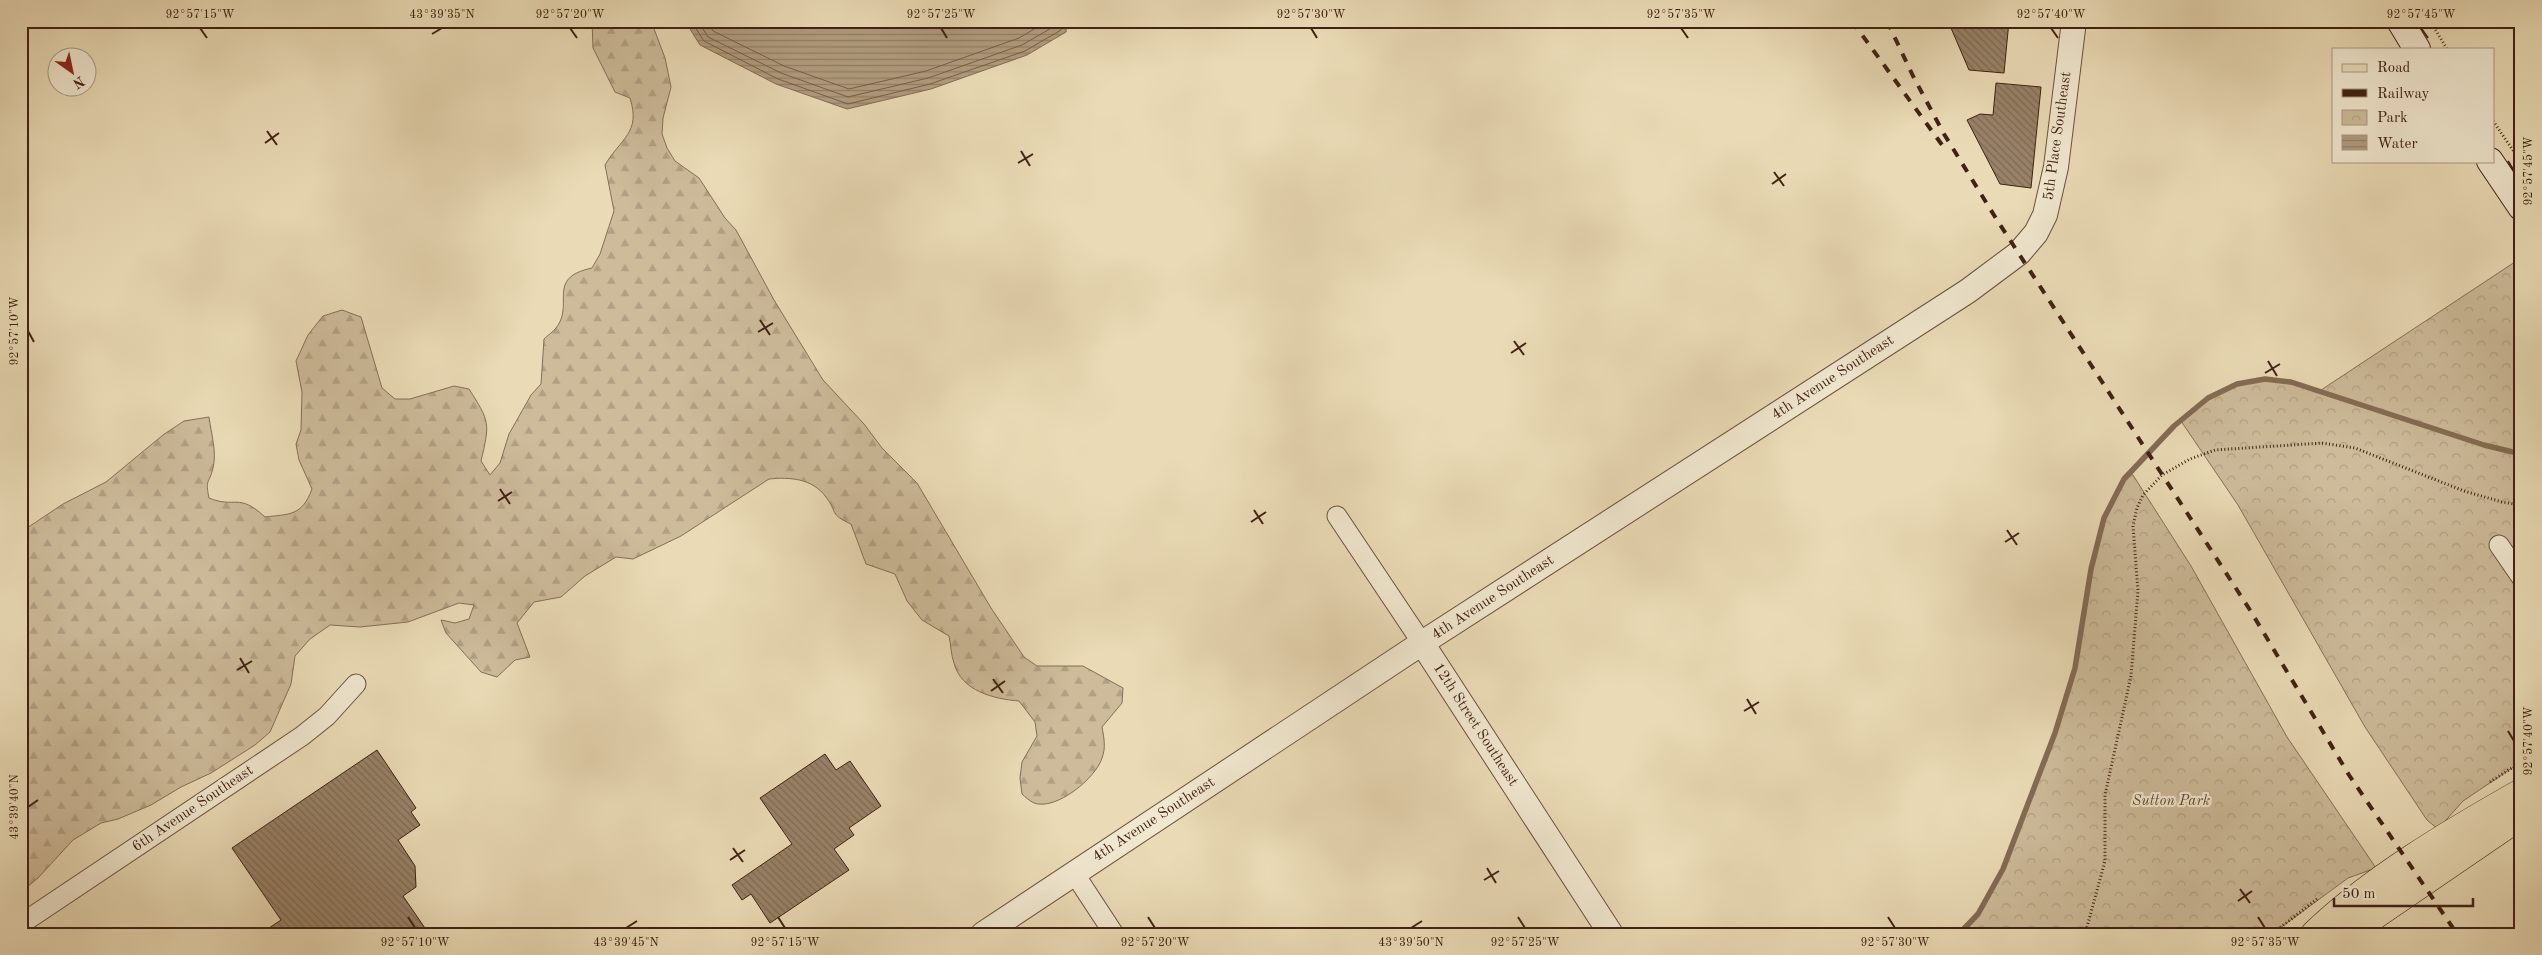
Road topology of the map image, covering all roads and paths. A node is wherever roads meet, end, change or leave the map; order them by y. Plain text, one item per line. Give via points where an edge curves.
1 (2074, 21) edge
2 (2400, 21) edge
3 (2430, 21) edge
4 (2417, 48) edge
5 (2446, 48) edge
6 (2494, 122) edge
7 (2491, 162) edge
8 (2521, 162) edge
9 (2521, 207) edge
10 (2004, 265) joint
11 (2521, 504) edge
12 (1337, 516) dead end
13 (2499, 545) dead end
14 (2521, 577) edge
15 (1422, 643) junction
16 (356, 684) dead end
17 (2521, 793) edge
18 (2521, 815) edge
19 (1074, 873) junction
20 (21, 924) edge
21 (983, 934) edge
22 (1114, 934) edge
23 (1611, 934) edge
24 (2084, 934) edge
25 (2315, 934) edge
26 (2347, 934) edge

1 - 10 street, 5th Place Southeast via 2049,201 2036,232
2 - 4 main road
3 - 5 path
6 - 8 path
7 - 9 main road
10 - 15 street, 4th Avenue Southeast
11 - 24 path via 2464,491 2355,448 2328,443 2215,450 2190,459 2162,475 2137,508 2133,526 2138,591 2131,676 2105,796 2105,861
12 - 15 street, 12th Street Southeast
13 - 14 street
15 - 19 street, 4th Avenue Southeast
15 - 23 street, 12th Street Southeast
16 - 20 street, 6th Avenue Southeast via 327,716 302,736
17 - 25 main road via 2476,818 2371,887
18 - 26 main road
19 - 21 street, 4th Avenue Southeast
19 - 22 street

